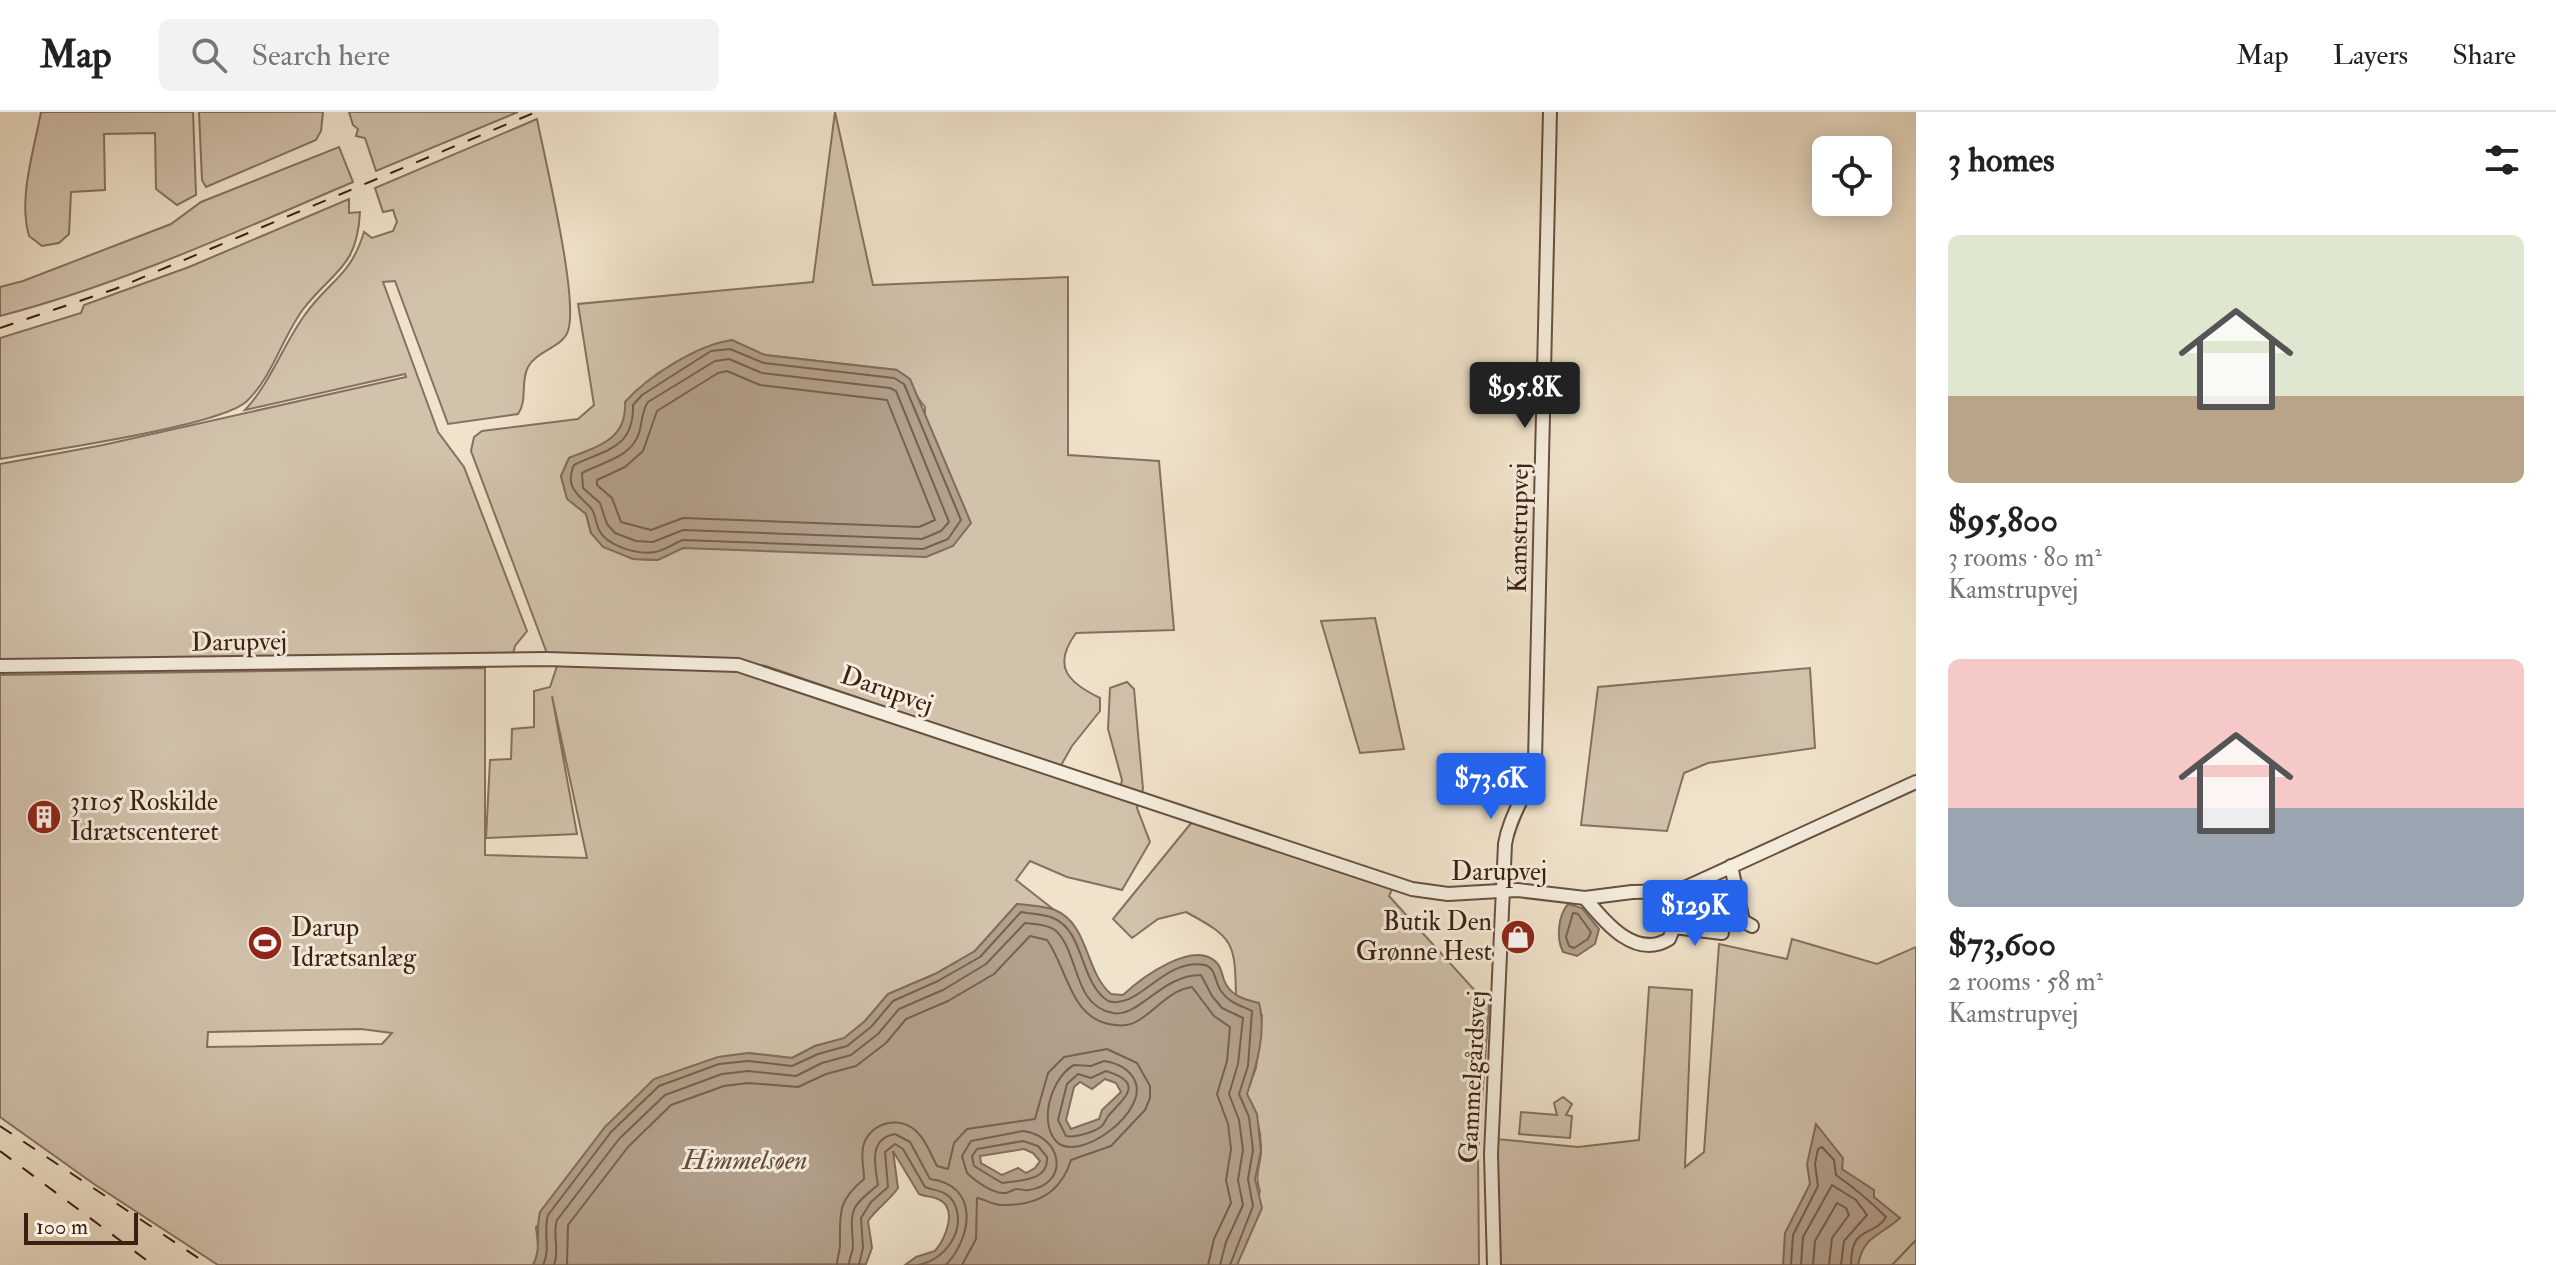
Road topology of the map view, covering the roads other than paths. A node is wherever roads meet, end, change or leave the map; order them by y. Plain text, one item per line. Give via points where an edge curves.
1 (1550, 112) edge
2 (0, 666) edge
3 (1916, 782) edge
4 (1731, 866) junction
5 (1678, 891) junction
6 (1505, 892) junction
7 (1585, 898) junction
8 (1752, 926) dead end
9 (1674, 927) junction
10 (1722, 933) dead end
11 (1494, 1265) edge

1 - 6 street, Kamstrupvej via 1535,760 1527,790 1508,825
2 - 6 street, Darupvej via 546,659 738,665 1412,889
3 - 4 street, Darupvej
4 - 5 street, Darupvej
4 - 8 street via 1743,921
5 - 7 street, Darupvej
5 - 9 street
6 - 7 street, Darupvej
6 - 11 street, Gammelgårdsvej via 1491,1154
7 - 9 street via 1607,926 1637,942 1663,942
9 - 10 street

